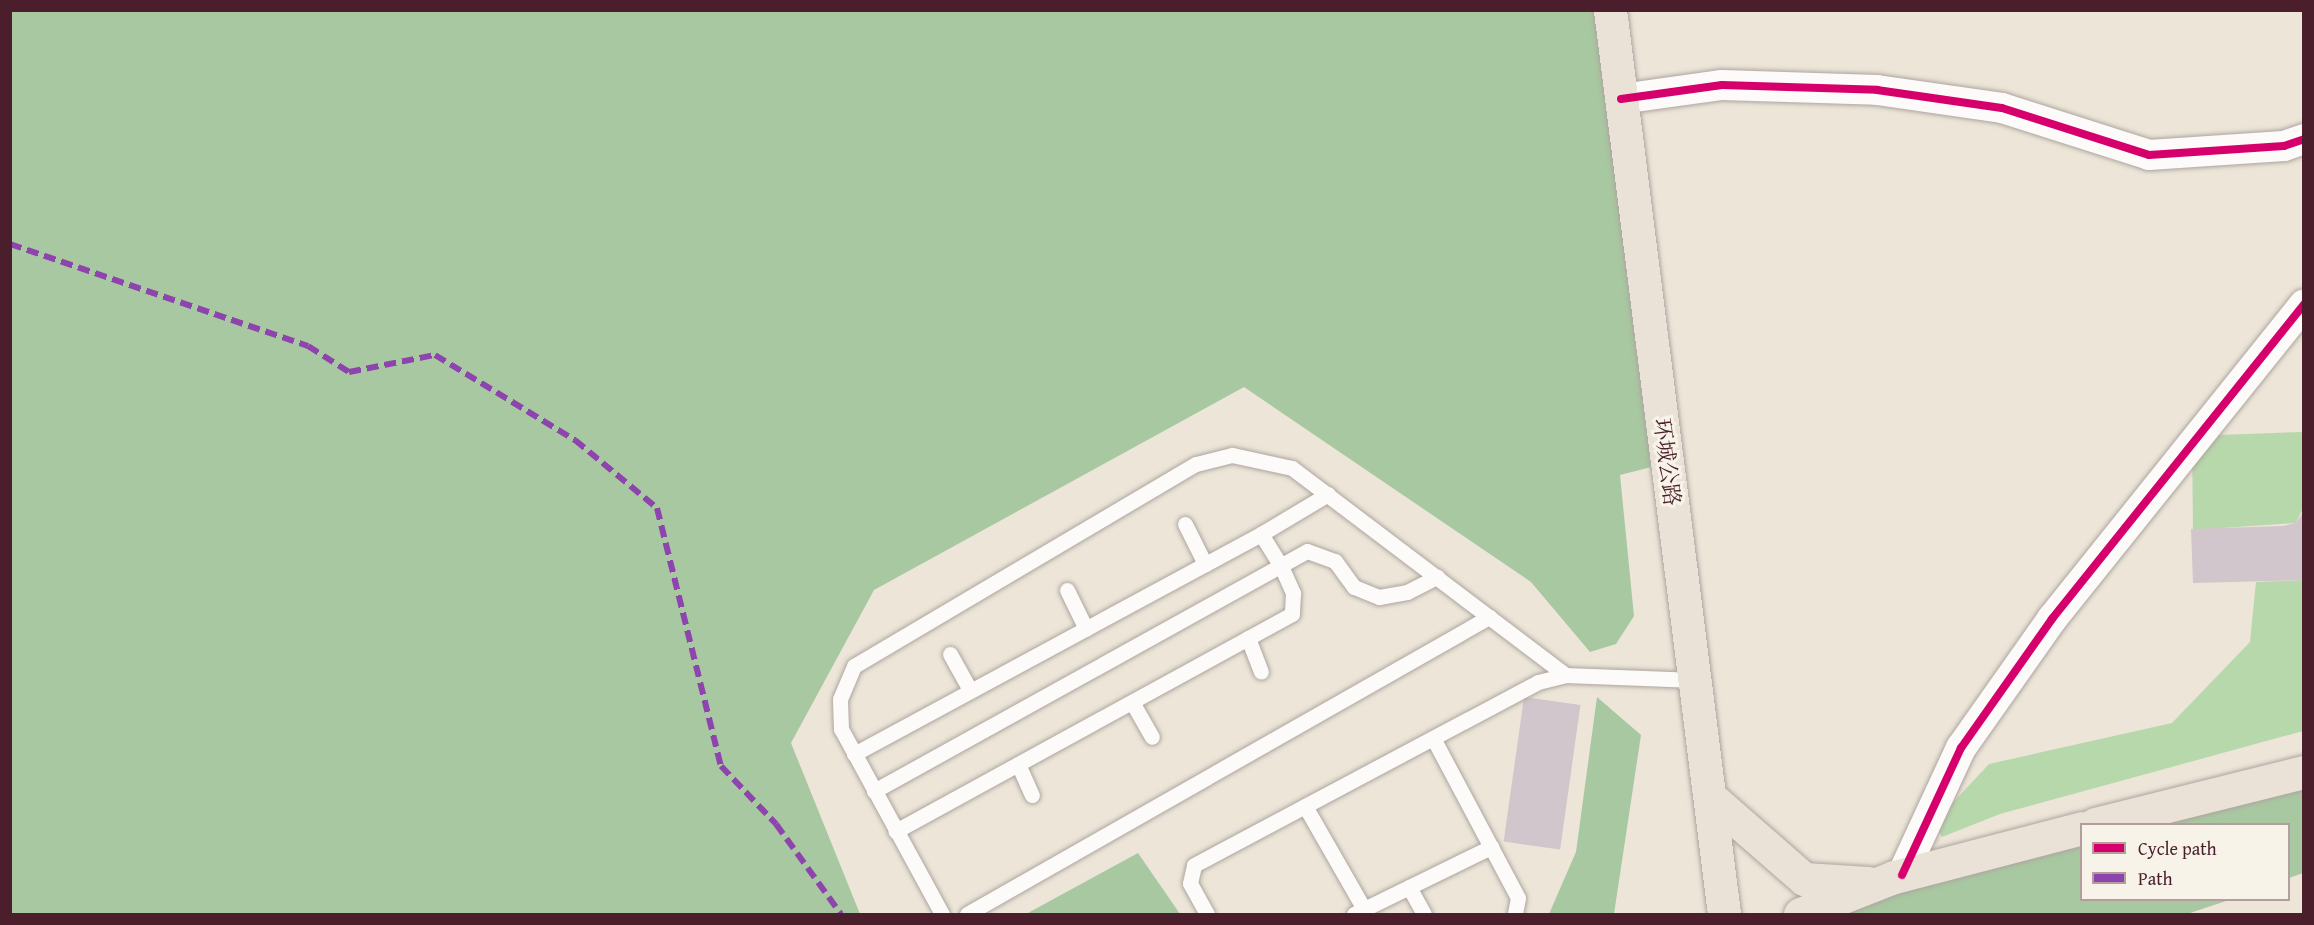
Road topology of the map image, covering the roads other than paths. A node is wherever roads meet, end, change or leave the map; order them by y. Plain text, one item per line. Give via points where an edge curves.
1 (1610, 10) edge
2 (1621, 99) junction
3 (2304, 139) edge
4 (2304, 304) edge
5 (1328, 494) junction
6 (1185, 524) dead end
7 (1261, 534) junction
8 (1206, 564) junction
9 (1281, 566) junction
10 (1437, 577) junction
11 (1067, 590) dead end
12 (1489, 617) junction
13 (1086, 628) junction
14 (1248, 638) junction
15 (950, 654) dead end
16 (1261, 672) dead end
17 (1566, 675) junction
18 (1695, 680) junction
19 (970, 690) junction
20 (1132, 702) junction
21 (1152, 737) dead end
22 (1433, 738) junction
23 (854, 753) junction
24 (1018, 764) junction
25 (2304, 772) edge
26 (874, 791) junction
27 (1032, 795) dead end
28 (1710, 797) junction
29 (1305, 806) junction
30 (2102, 823) edge
31 (2080, 829) edge
32 (896, 831) junction
33 (1491, 847) junction
34 (1889, 880) junction
35 (1409, 888) junction
36 (1359, 912) edge
37 (942, 915) edge
38 (967, 915) edge
39 (1207, 915) edge
40 (1424, 915) edge
41 (1515, 915) edge
42 (1725, 915) edge
43 (1800, 915) edge

1 - 2 highway, 环城公路
2 - 3 street via 1722,85 1877,90 2002,108 2150,155 2284,146
2 - 18 highway, 环城公路
4 - 34 street via 2052,619 1961,748
5 - 7 lane
5 - 10 lane
5 - 23 lane via 1292,468 1259,458 1232,455 1196,464 854,666 840,699 841,729
6 - 8 lane
7 - 8 lane
7 - 9 lane
8 - 13 lane
9 - 10 lane via 1307,551 1320,555 1335,561 1354,587 1379,597 1407,592
9 - 14 lane via 1293,593 1292,614
9 - 26 lane
10 - 12 lane
11 - 13 lane
12 - 17 lane
12 - 38 lane
13 - 19 lane
14 - 16 lane
14 - 20 lane
15 - 19 lane
17 - 18 lane
17 - 22 lane via 1538,682
18 - 28 highway, 环城公路
19 - 23 lane
20 - 21 lane
20 - 24 lane
22 - 29 lane
22 - 33 lane
23 - 26 lane
24 - 27 lane
24 - 32 lane
25 - 30 highway
26 - 32 lane
28 - 34 highway via 1804,879
28 - 42 highway, 环城公路
29 - 36 lane
29 - 39 lane via 1194,865 1190,883
31 - 34 highway
32 - 37 lane
33 - 35 lane
33 - 41 lane via 1518,898
34 - 43 highway
35 - 36 lane
35 - 40 lane

